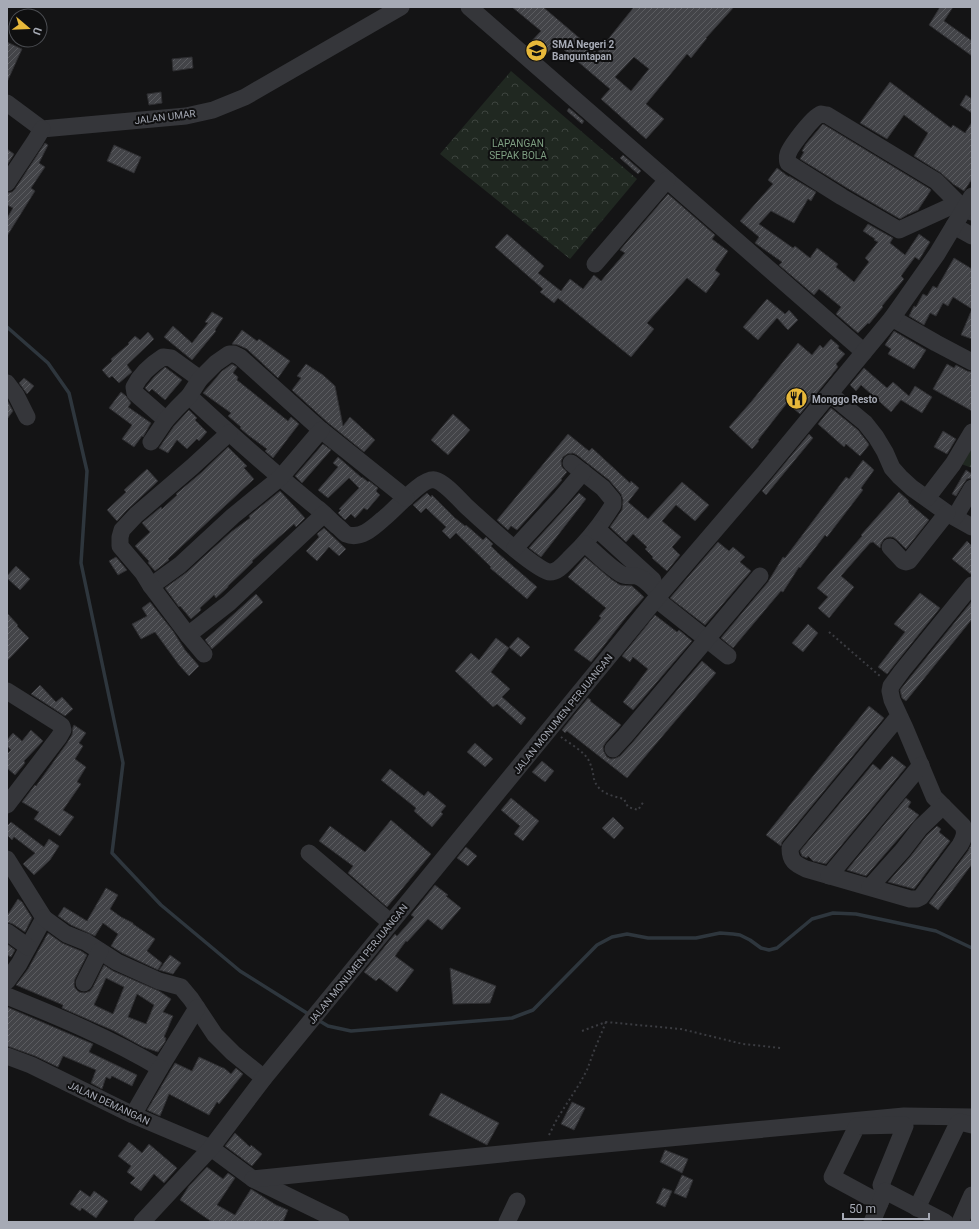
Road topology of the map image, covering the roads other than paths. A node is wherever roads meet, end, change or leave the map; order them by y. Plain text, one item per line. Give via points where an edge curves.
1 (401, 7) edge
2 (469, 7) edge
3 (7, 103) edge
4 (42, 129) junction
5 (667, 180) junction
6 (7, 183) edge
7 (967, 204) edge
8 (954, 226) junction
9 (972, 236) edge
10 (595, 264) dead end
11 (892, 318) junction
12 (864, 352) junction
13 (972, 362) edge
14 (200, 379) junction
15 (7, 383) edge
16 (830, 394) junction
17 (189, 396) junction
18 (27, 417) dead end
19 (166, 420) junction
20 (321, 430) junction
21 (972, 432) edge
22 (229, 433) junction
23 (151, 442) dead end
24 (281, 477) junction
25 (972, 488) edge
26 (406, 498) junction
27 (926, 498) junction
28 (324, 514) junction
29 (951, 515) junction
30 (972, 527) edge
31 (597, 529) junction
32 (586, 544) junction
33 (890, 547) dead end
34 (515, 548) junction
35 (760, 576) dead end
36 (972, 585) edge
37 (151, 586) junction
38 (660, 595) junction
39 (188, 635) junction
40 (707, 640) junction
41 (204, 654) dead end
42 (728, 656) dead end
43 (7, 691) edge
44 (899, 716) junction
45 (613, 750) dead end
46 (921, 765) junction
47 (7, 806) edge
48 (943, 806) junction
49 (969, 833) edge
50 (309, 853) dead end
51 (7, 859) edge
52 (828, 876) junction
53 (870, 887) junction
54 (44, 918) junction
55 (391, 923) junction
56 (7, 932) edge
57 (28, 947) junction
58 (100, 951) junction
59 (7, 981) edge
60 (84, 983) dead end
61 (7, 996) edge
62 (197, 1008) junction
63 (7, 1056) edge
64 (160, 1068) junction
65 (264, 1078) junction
66 (133, 1115) junction
67 (972, 1117) edge
68 (972, 1126) edge
69 (211, 1148) junction
70 (247, 1179) junction
71 (972, 1195) edge
72 (883, 1197) junction
73 (517, 1201) dead end
74 (310, 1215) edge
75 (930, 1217) edge
76 (147, 1220) edge
77 (341, 1222) edge
78 (507, 1222) edge
79 (872, 1222) edge
80 (960, 1222) edge

1 - 4 street, JALAN UMAR via 245,97 213,110 186,116
2 - 5 street
3 - 4 street
4 - 6 street
5 - 10 street
5 - 12 street
7 - 7 street via 936,181 827,115 819,114 788,152 788,163 900,230
7 - 8 street, JALAN MONUMEN PERJUANGAN
8 - 9 street
8 - 11 street, JALAN MONUMEN PERJUANGAN
11 - 12 street, JALAN MONUMEN PERJUANGAN
11 - 13 street
12 - 16 street, JALAN MONUMEN PERJUANGAN
14 - 17 street
14 - 19 street via 171,358 163,357 138,380 134,387 135,393
14 - 20 street via 224,356 234,354
15 - 18 street
16 - 27 street via 864,423 876,437 892,468
16 - 38 street, JALAN MONUMEN PERJUANGAN
17 - 19 street
17 - 22 street
19 - 23 street
20 - 24 street
20 - 26 street
21 - 27 street via 953,464
22 - 24 street
22 - 37 street via 122,530 120,546
24 - 28 street
24 - 37 street via 233,516 180,565
25 - 29 street
26 - 28 street via 369,531 358,535 346,534
26 - 34 street via 425,482 434,480 442,483
27 - 29 street
28 - 39 street via 229,603
29 - 30 street
29 - 33 street via 909,561 903,561
31 - 32 street
31 - 34 street via 613,505 613,500 603,488 577,468 561,498
31 - 38 street via 641,568
32 - 34 street via 557,570 549,572
32 - 38 street via 621,574 641,578
35 - 40 street
36 - 44 street via 891,686 891,696
37 - 39 street
38 - 40 street
38 - 55 street, JALAN MONUMEN PERJUANGAN
39 - 41 street
40 - 42 street
40 - 45 street
43 - 47 street via 58,722 63,730
44 - 46 street
44 - 52 street via 790,848 790,856 796,865
46 - 48 street via 934,797
46 - 52 street
48 - 49 street
48 - 53 street via 920,828
49 - 53 street via 964,836 921,897 910,899
50 - 55 street
51 - 54 street
52 - 53 street
54 - 57 street
54 - 58 street via 66,934
55 - 65 street, JALAN MONUMEN PERJUANGAN
56 - 57 street
57 - 59 street
58 - 60 street
58 - 62 street via 117,962 181,988
61 - 64 street via 92,1033
62 - 64 street
62 - 65 street via 215,1035
63 - 66 street, JALAN DEMANGAN
64 - 66 street
65 - 69 street, JALAN MONUMEN PERJUANGAN
66 - 69 street, JALAN DEMANGAN
67 - 70 street via 904,1116
68 - 75 street via 958,1122
69 - 70 street, JALAN DEMANGAN
69 - 76 street, JALAN MONUMEN PERJUANGAN
70 - 74 street, JALAN DEMANGAN
71 - 80 street
72 - 72 street via 832,1177 857,1126 905,1126 881,1185
72 - 75 street
72 - 79 street
73 - 78 street
74 - 77 street, JALAN DEMANGAN

